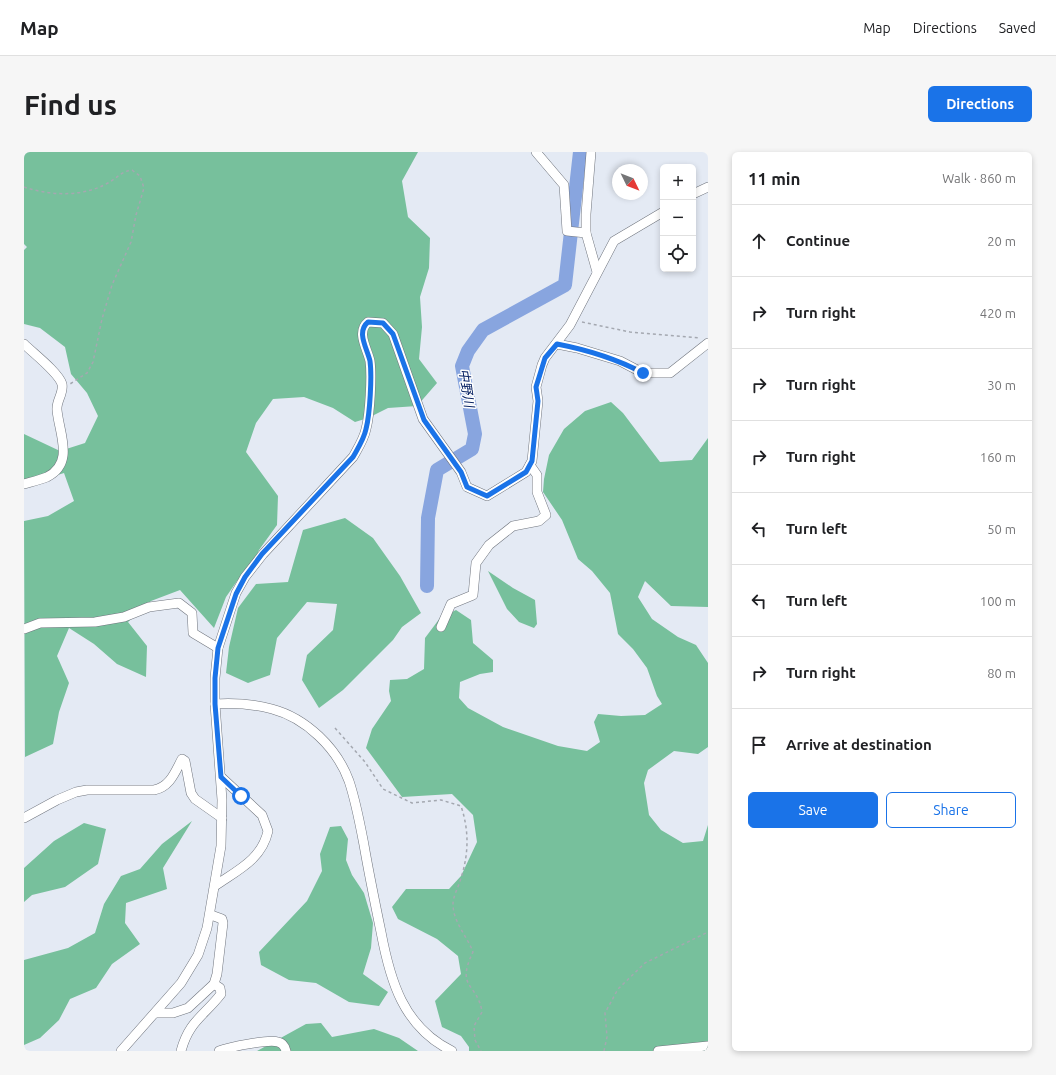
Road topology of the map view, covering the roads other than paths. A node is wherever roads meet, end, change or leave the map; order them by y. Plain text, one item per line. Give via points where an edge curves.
1 (536, 152) edge
2 (590, 152) edge
3 (708, 187) edge
4 (696, 193) edge
5 (660, 214) edge
6 (586, 234) junction
7 (597, 272) junction
8 (704, 340) edge
9 (24, 344) edge
10 (557, 344) junction
11 (530, 465) junction
12 (24, 484) edge
13 (441, 627) dead end
14 (24, 629) edge
15 (218, 648) junction
16 (215, 704) junction
17 (221, 777) junction
18 (24, 818) edge
19 (222, 818) junction
20 (216, 885) junction
21 (211, 915) junction
22 (214, 984) junction
23 (156, 1013) junction
24 (708, 1046) edge
25 (121, 1051) edge
26 (181, 1051) edge
27 (219, 1051) edge
28 (286, 1051) edge
29 (450, 1051) edge
30 (658, 1051) edge

1 - 6 street via 564,185 567,231
2 - 6 street
3 - 4 street
5 - 7 street via 614,241
6 - 7 street
7 - 10 street via 573,320
8 - 10 street via 670,373 643,373 620,361
9 - 12 street via 62,383 57,409 64,445 64,455 58,468 48,476
10 - 11 street via 545,358 536,387 538,401
11 - 13 street via 537,475 537,492 546,515 539,521 513,526 489,545 476,563 473,595 451,604
11 - 15 street via 526,472 487,496 467,487 458,468 424,420 393,334 383,323 368,322 363,326 362,332 370,362 370,392 366,428 361,442 353,457 262,554 245,577 236,594
14 - 15 street via 40,623 95,622 124,617 149,607 179,603 192,613 193,633
15 - 16 street
16 - 17 street
16 - 29 street via 258,706 282,712 309,728 331,749 340,762 357,810 391,979 414,1019 430,1036
17 - 19 street
17 - 20 street via 262,815 268,831 259,853
18 - 19 street via 76,792 163,788 171,780 182,759 185,761 191,794
19 - 20 street
20 - 21 street
21 - 22 street via 222,919 223,923
21 - 23 street via 198,956 181,983
22 - 23 street via 188,1008 173,1013
22 - 26 street via 220,988 221,994 195,1020 188,1030
23 - 25 street
24 - 30 street
27 - 28 street via 244,1044 278,1042 285,1046

